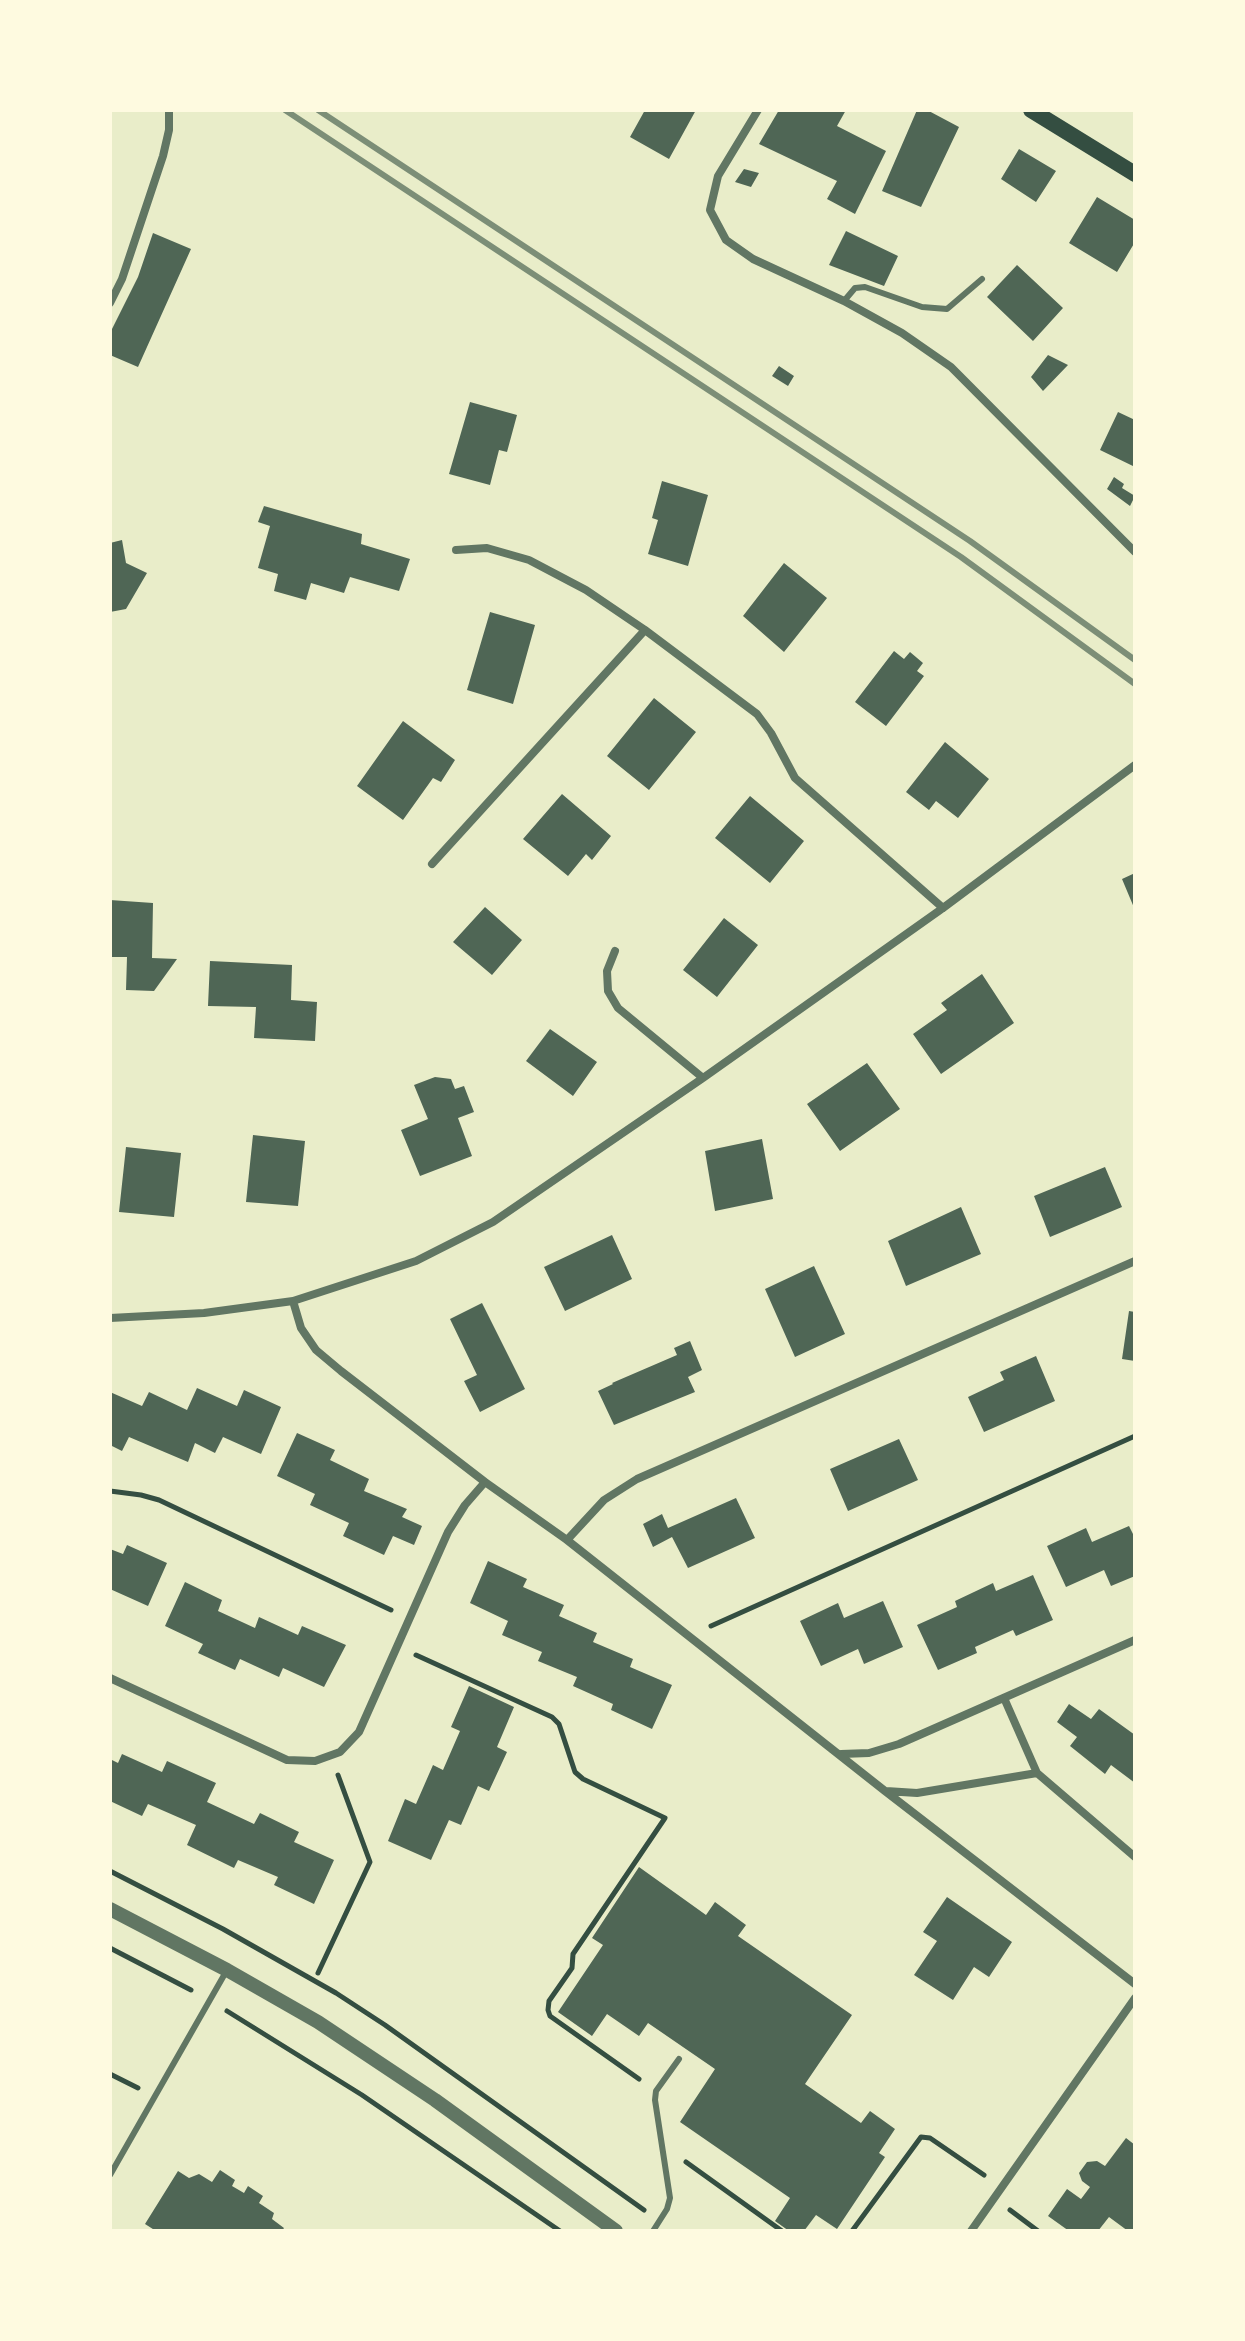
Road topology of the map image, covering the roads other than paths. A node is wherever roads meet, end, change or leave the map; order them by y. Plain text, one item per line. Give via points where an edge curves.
1 (169, 110) edge
2 (758, 110) edge
3 (1031, 110) edge
4 (1135, 174) edge
5 (982, 279) dead end
6 (844, 301) junction
7 (110, 303) edge
8 (456, 550) dead end
9 (1135, 552) edge
10 (645, 630) junction
11 (1135, 765) edge
12 (432, 864) dead end
13 (943, 908) junction
14 (615, 951) dead end
15 (703, 1078) junction
16 (1135, 1261) edge
17 (293, 1301) junction
18 (110, 1318) edge
19 (485, 1482) junction
20 (567, 1540) junction
21 (1135, 1640) edge
22 (110, 1678) edge
23 (1004, 1698) junction
24 (840, 1754) junction
25 (1037, 1773) junction
26 (885, 1791) junction
27 (1135, 1857) edge
28 (110, 1909) edge
29 (227, 1970) junction
30 (1135, 1984) edge
31 (1135, 1998) edge
32 (679, 2059) dead end
33 (110, 2175) edge
34 (608, 2228) edge
35 (653, 2231) edge
36 (971, 2231) edge

1 - 7 street via 163,156
2 - 6 street via 718,176 710,210 726,240 753,259
3 - 4 main road
5 - 6 lane via 947,309 922,307 865,287 855,288
6 - 9 street via 951,367
8 - 10 street via 487,548 529,560
10 - 12 street
10 - 13 street via 757,714 795,778
11 - 13 street
13 - 15 street
14 - 15 street via 607,971 608,991 618,1008
15 - 17 street via 493,1222 416,1261
16 - 20 street via 637,1479 604,1500
17 - 18 street
17 - 19 street via 301,1328 316,1350
19 - 20 street
19 - 22 street via 448,1532 359,1732 340,1752 315,1761 287,1760
20 - 24 street
21 - 23 street
23 - 24 street via 899,1744
23 - 25 street
24 - 26 street
25 - 26 street via 917,1793
25 - 27 street
26 - 30 street
28 - 29 street
29 - 33 lane
29 - 34 street via 318,2022 435,2100
31 - 36 street
32 - 35 lane via 656,2091 670,2198

